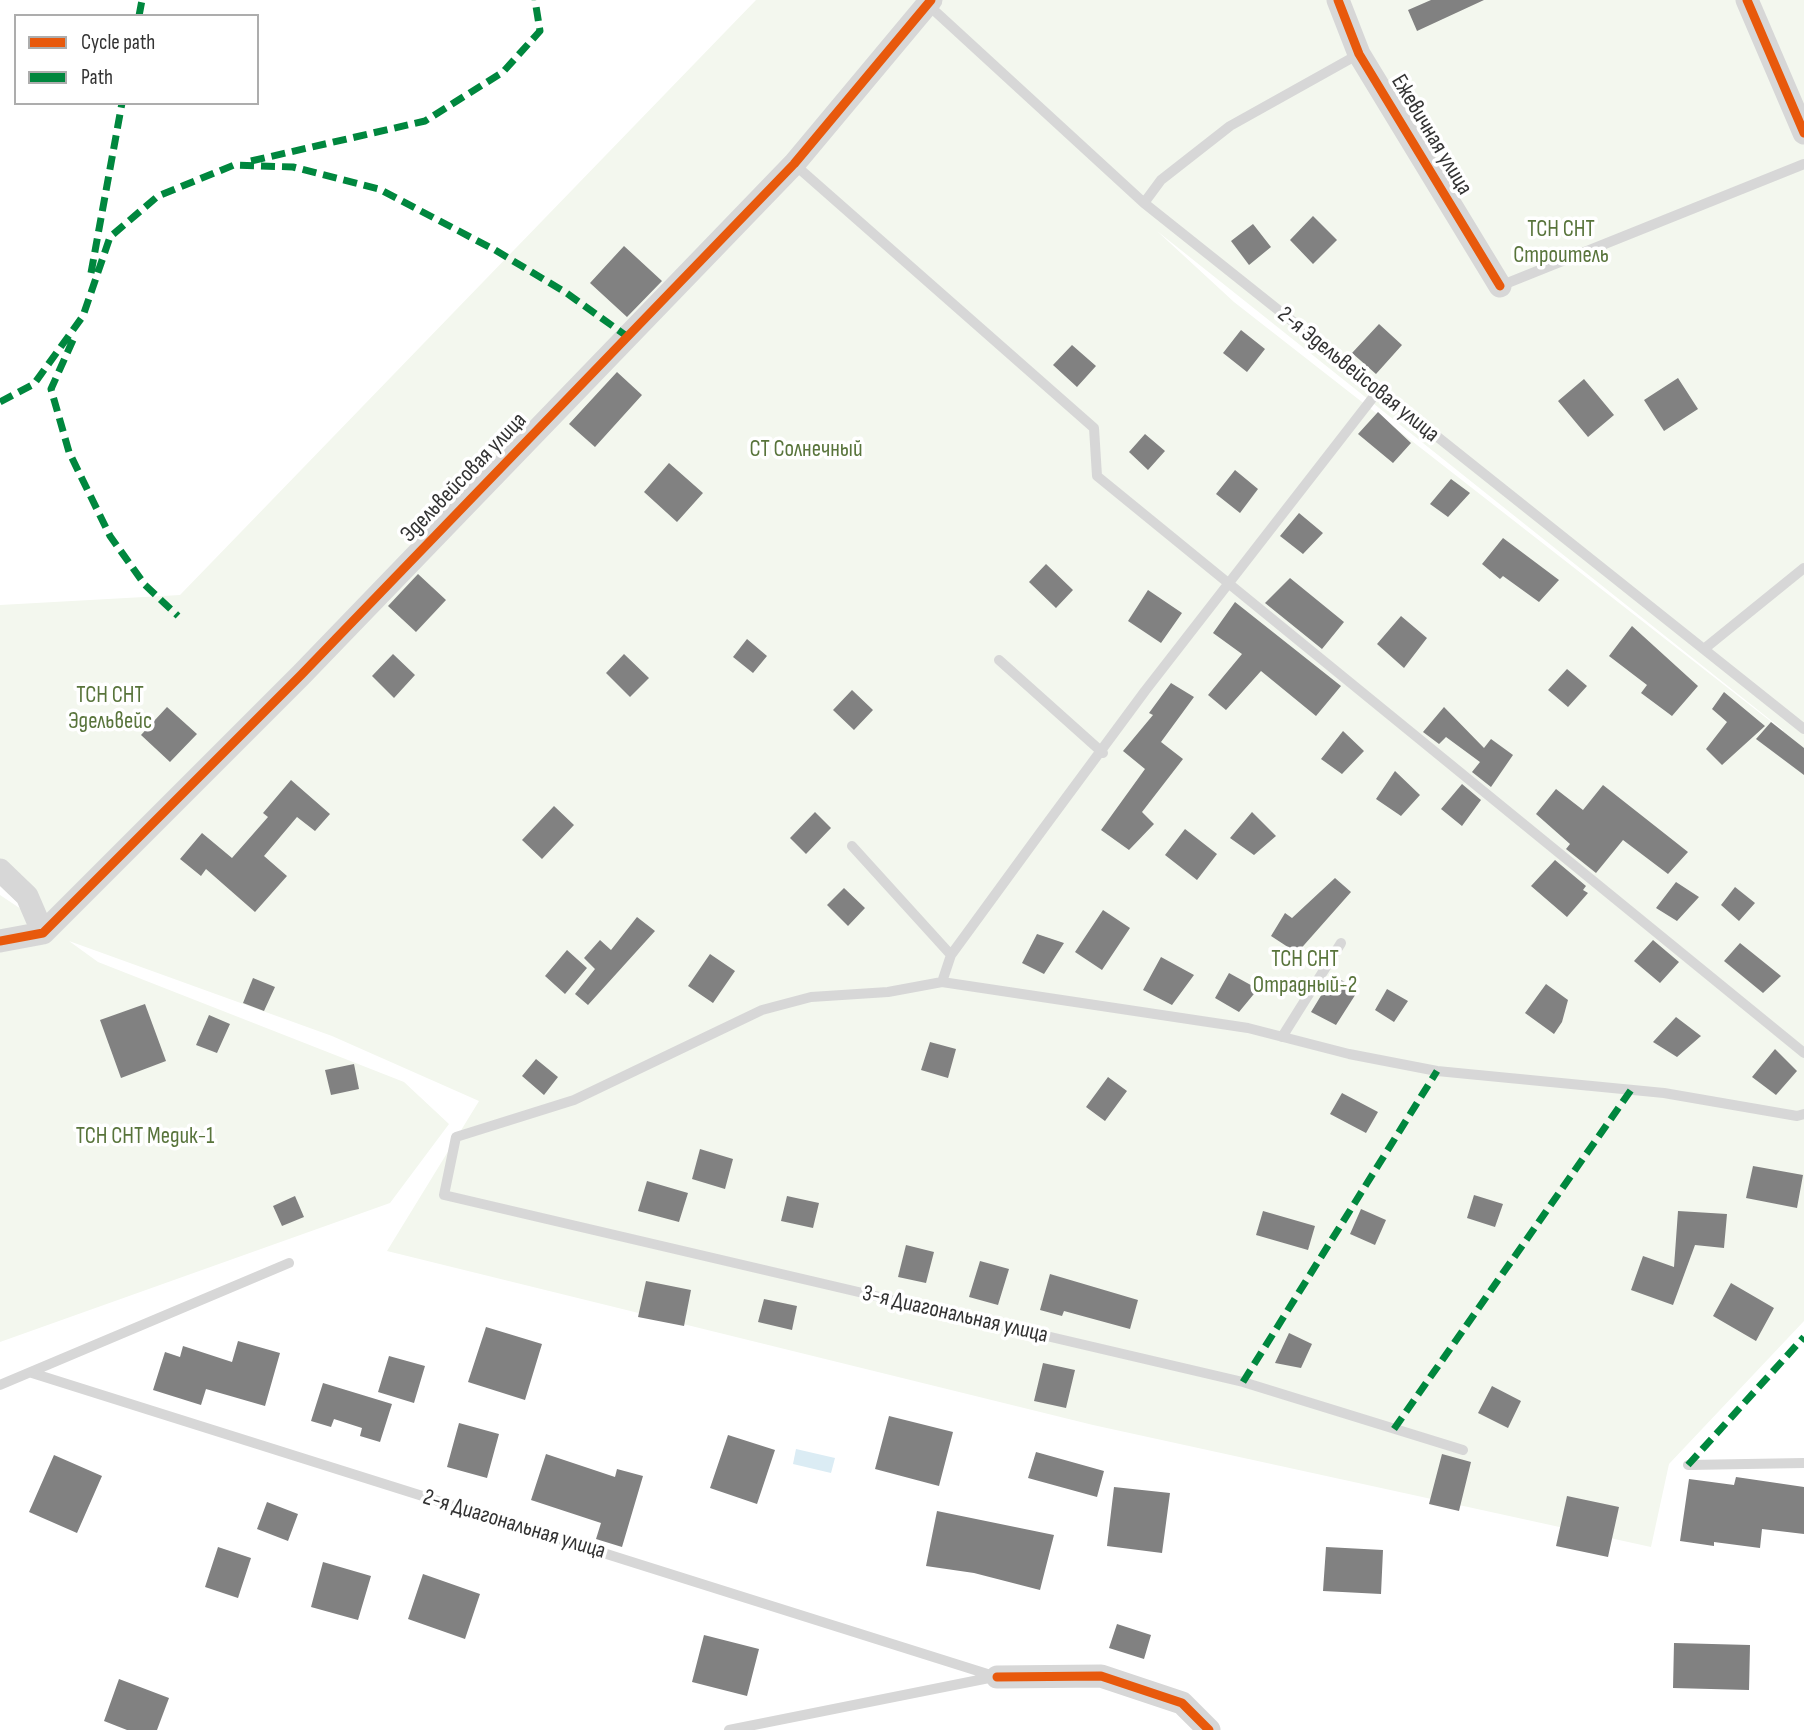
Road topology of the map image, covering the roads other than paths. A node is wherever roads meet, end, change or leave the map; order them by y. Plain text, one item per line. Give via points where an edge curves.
1 (1338, 0) edge
2 (1747, 0) edge
3 (927, 1) edge
4 (1359, 54) junction
5 (1804, 133) edge
6 (794, 164) junction
7 (1804, 164) edge
8 (1144, 203) junction
9 (1500, 286) joint
10 (1378, 391) junction
11 (1804, 568) edge
12 (1229, 584) junction
13 (1704, 649) junction
14 (999, 660) dead end
15 (1804, 729) edge
16 (1102, 753) junction
17 (852, 846) dead end
18 (0, 870) edge
19 (43, 933) junction
20 (0, 941) edge
21 (1341, 943) dead end
22 (951, 956) junction
23 (942, 982) junction
24 (1282, 1037) junction
25 (1804, 1053) edge
26 (1804, 1114) edge
27 (289, 1263) dead end
28 (32, 1373) junction
29 (0, 1385) edge
30 (1463, 1450) dead end
31 (1804, 1463) edge
32 (1688, 1465) dead end
33 (997, 1677) junction
34 (729, 1730) edge
35 (1209, 1730) edge

1 - 4 street, Ежевичная улица
2 - 5 street
3 - 6 street, Эдельвейсовая улица
3 - 8 lane, 2-я Эдельвейсовая улица
4 - 8 lane via 1230,126 1161,180
4 - 9 street, Ежевичная улица
6 - 12 lane via 1094,428 1097,476
6 - 19 street, Эдельвейсовая улица via 310,665
7 - 9 lane
8 - 10 lane, 2-я Эдельвейсовая улица
10 - 12 lane
10 - 13 lane, 2-я Эдельвейсовая улица
11 - 13 lane
12 - 16 lane
12 - 25 lane
13 - 15 lane, 2-я Эдельвейсовая улица
14 - 16 lane
16 - 22 lane
17 - 22 lane
18 - 19 street via 27,896
19 - 20 street
21 - 24 lane
22 - 23 lane
23 - 24 lane
23 - 30 lane, 3-я Диагональная улица via 888,992 811,997 762,1010 574,1100 456,1137 444,1195 1243,1382
24 - 26 lane via 1437,1071 1664,1093
27 - 28 lane
28 - 29 lane
28 - 33 lane, 2-я Диагональная улица
31 - 32 lane
33 - 34 lane
33 - 35 street via 1101,1676 1182,1703

